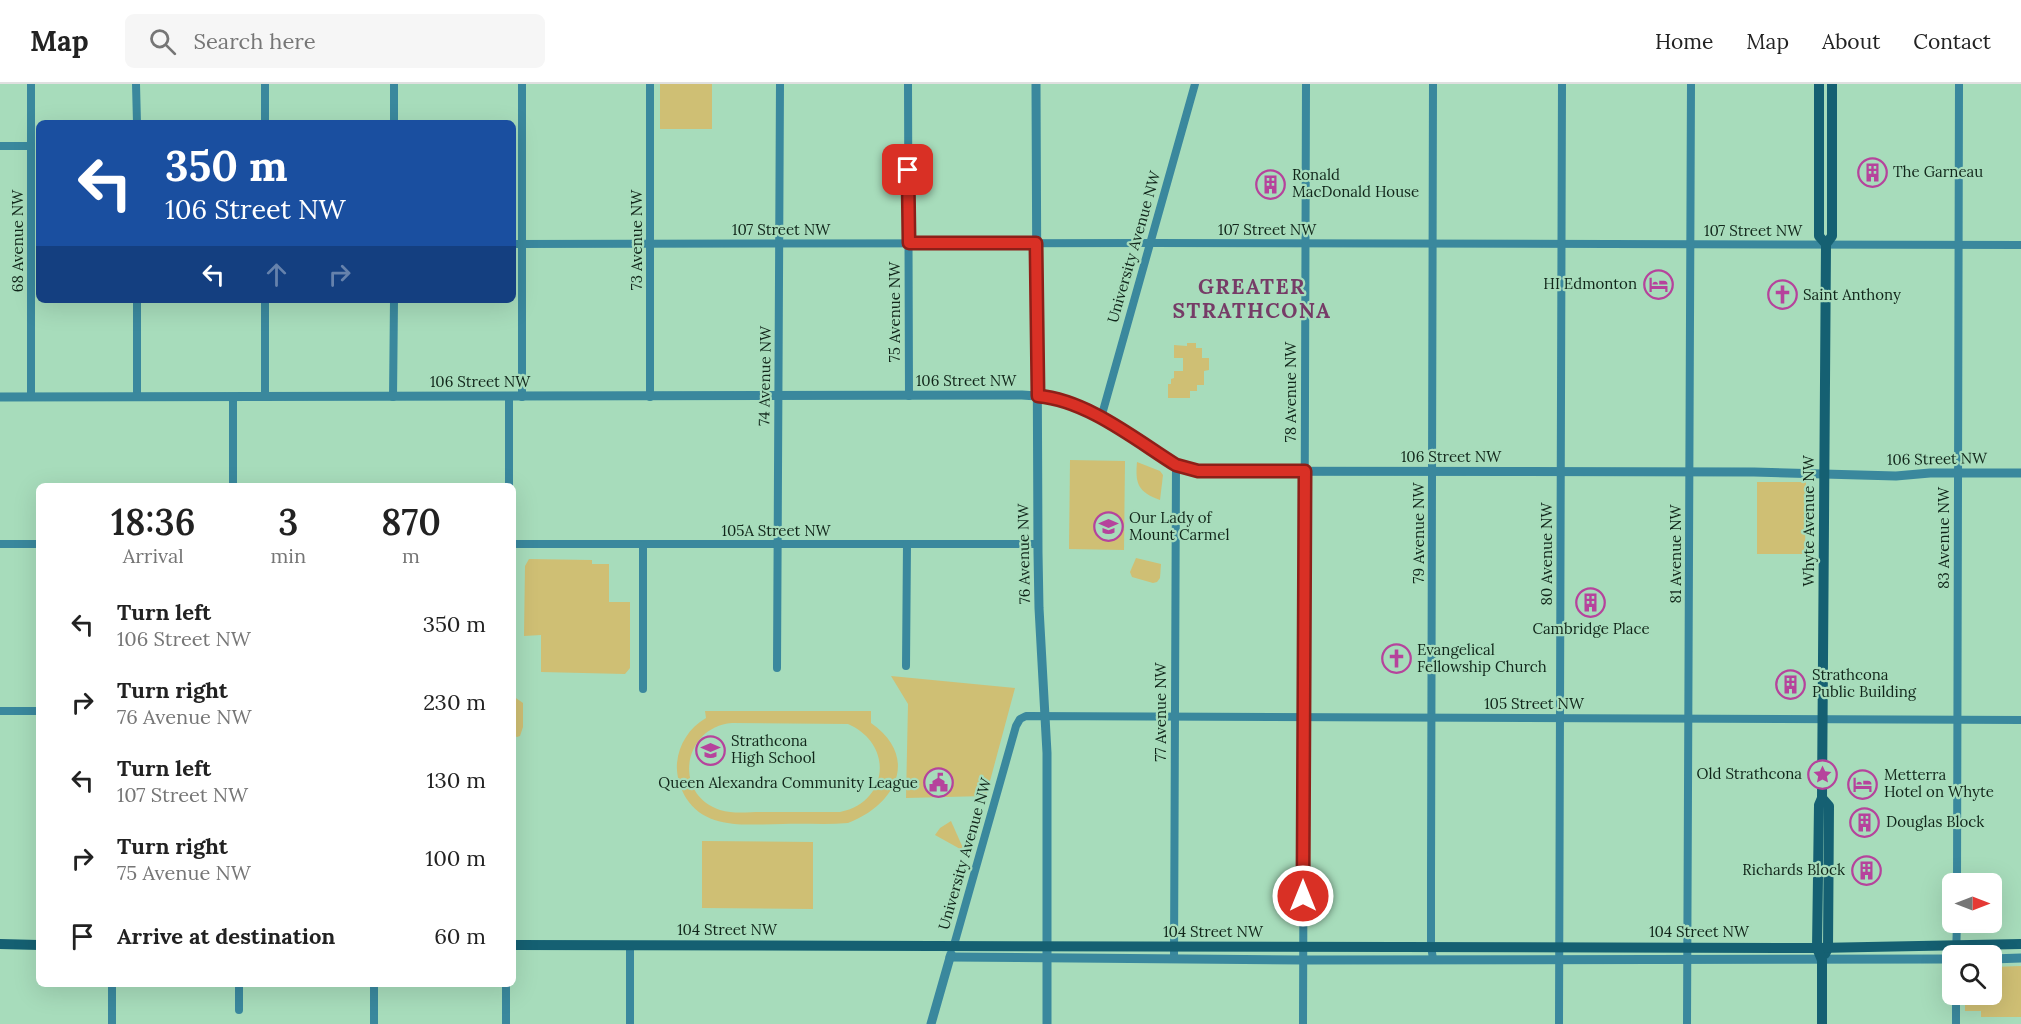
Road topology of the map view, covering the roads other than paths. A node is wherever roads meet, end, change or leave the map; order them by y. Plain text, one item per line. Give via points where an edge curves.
1 (31, 84) edge
2 (136, 84) edge
3 (265, 84) edge
4 (394, 84) edge
5 (522, 84) edge
6 (650, 84) edge
7 (780, 84) edge
8 (908, 84) edge
9 (1036, 84) edge
10 (1195, 84) edge
11 (1306, 84) edge
12 (1433, 84) edge
13 (1562, 84) edge
14 (1691, 84) edge
15 (1819, 84) edge
16 (1832, 84) edge
17 (1959, 84) edge
18 (136, 120) edge
19 (265, 120) edge
20 (394, 120) edge
21 (0, 146) edge
22 (31, 146) junction
23 (909, 243) junction
24 (1036, 243) junction
25 (1150, 243) junction
26 (1305, 243) junction
27 (1433, 243) junction
28 (35, 244) edge
29 (516, 244) edge
30 (522, 244) junction
31 (650, 244) junction
32 (780, 244) junction
33 (1561, 244) junction
34 (1690, 244) junction
35 (1826, 244) junction
36 (1958, 244) junction
37 (2021, 245) edge
38 (137, 303) edge
39 (265, 303) edge
40 (394, 303) edge
41 (779, 396) junction
42 (909, 396) junction
43 (1038, 396) junction
44 (0, 397) edge
45 (32, 397) junction
46 (233, 397) junction
47 (265, 397) junction
48 (393, 397) junction
49 (509, 397) junction
50 (522, 397) junction
51 (650, 397) junction
52 (137, 398) junction
53 (1101, 418) junction
54 (1176, 465) junction
55 (1305, 471) junction
56 (1432, 471) junction
57 (1561, 472) junction
58 (1690, 472) junction
59 (1958, 473) junction
60 (2021, 473) edge
61 (1824, 474) junction
62 (233, 483) edge
63 (509, 483) edge
64 (0, 544) edge
65 (36, 544) edge
66 (516, 544) edge
67 (643, 544) junction
68 (777, 544) junction
69 (907, 544) junction
70 (1038, 544) junction
71 (906, 666) dead end
72 (777, 668) dead end
73 (643, 689) dead end
74 (0, 711) edge
75 (36, 711) edge
76 (1046, 716) junction
77 (1175, 716) junction
78 (1304, 716) junction
79 (1431, 717) junction
80 (1560, 717) junction
81 (1689, 718) junction
82 (1823, 718) junction
83 (1958, 719) junction
84 (2021, 720) edge
85 (1822, 798) junction
86 (1957, 873) edge
87 (0, 944) edge
88 (2021, 944) edge
89 (36, 945) edge
90 (516, 945) edge
91 (630, 945) junction
92 (954, 945) junction
93 (1048, 946) junction
94 (1303, 946) junction
95 (1431, 946) junction
96 (1559, 946) junction
97 (2002, 946) edge
98 (1174, 947) junction
99 (1687, 947) junction
100 (1817, 948) junction
101 (1828, 948) junction
102 (1942, 950) edge
103 (950, 957) junction
104 (1048, 958) junction
105 (2021, 958) edge
106 (1174, 959) junction
107 (1433, 959) junction
108 (1559, 959) junction
109 (1688, 959) junction
110 (1942, 959) edge
111 (2002, 959) edge
112 (1303, 960) junction
113 (1822, 960) junction
114 (112, 987) edge
115 (239, 987) edge
116 (374, 987) edge
117 (506, 987) edge
118 (1956, 1005) edge
119 (239, 1010) dead end
120 (112, 1024) edge
121 (374, 1024) edge
122 (506, 1024) edge
123 (630, 1024) edge
124 (931, 1024) edge
125 (1047, 1024) edge
126 (1303, 1024) edge
127 (1559, 1024) edge
128 (1687, 1024) edge
129 (1822, 1024) edge
130 (1956, 1024) edge

1 - 22 street, 68 Avenue NW
2 - 18 street
3 - 19 street
4 - 20 street
5 - 30 street
6 - 31 street, 73 Avenue NW
7 - 32 street, 74 Avenue NW
8 - 23 street, 75 Avenue NW
9 - 24 street, 76 Avenue NW
10 - 25 street, University Avenue NW
11 - 26 street, 78 Avenue NW
12 - 27 street, 79 Avenue NW
13 - 33 street, 80 Avenue NW
14 - 34 street, 81 Avenue NW
15 - 35 main road, Whyte Avenue NW via 1819,236
16 - 35 main road, Whyte Avenue NW via 1832,236
17 - 36 street, 83 Avenue NW
21 - 22 street
22 - 28 street, 68 Avenue NW
23 - 24 street, 107 Street NW
23 - 32 street, 107 Street NW
23 - 42 street, 75 Avenue NW
24 - 25 street, 107 Street NW
24 - 43 street, 76 Avenue NW
25 - 26 street, 107 Street NW
25 - 53 street, University Avenue NW
26 - 27 street, 107 Street NW
26 - 55 street, 78 Avenue NW
27 - 33 street, 107 Street NW
27 - 56 street, 79 Avenue NW
28 - 45 street, 68 Avenue NW
29 - 30 street, 107 Street NW
30 - 31 street, 107 Street NW
30 - 50 street
31 - 32 street, 107 Street NW
31 - 51 street, 73 Avenue NW
32 - 41 street, 74 Avenue NW
33 - 34 street, 107 Street NW
33 - 57 street, 80 Avenue NW
34 - 35 street, 107 Street NW
34 - 58 street, 81 Avenue NW
35 - 36 street, 107 Street NW
35 - 61 main road, Whyte Avenue NW
36 - 37 street, 107 Street NW
36 - 59 street, 83 Avenue NW
38 - 52 street
39 - 47 street
40 - 48 street
41 - 42 street, 106 Street NW
41 - 51 street, 106 Street NW
41 - 68 street, 74 Avenue NW
42 - 43 street, 106 Street NW
43 - 53 street, 106 Street NW via 1051,397
43 - 70 street, 76 Avenue NW
44 - 45 street, 106 Street NW
45 - 52 street, 106 Street NW
46 - 47 street, 106 Street NW
46 - 52 street, 106 Street NW
46 - 62 street
47 - 48 street, 106 Street NW
48 - 49 street, 106 Street NW
49 - 50 street, 106 Street NW
49 - 63 street
50 - 51 street, 106 Street NW
53 - 54 street, 106 Street NW
54 - 55 street, 106 Street NW via 1198,471
54 - 77 street, 77 Avenue NW
55 - 56 street, 106 Street NW
55 - 78 street, 78 Avenue NW
56 - 57 street, 106 Street NW
56 - 79 street, 79 Avenue NW
57 - 58 street, 106 Street NW
57 - 80 street, 80 Avenue NW
58 - 61 street, 106 Street NW
58 - 81 street, 81 Avenue NW
59 - 60 street, 106 Street NW
59 - 61 street, 106 Street NW
59 - 83 street, 83 Avenue NW
61 - 82 main road, Whyte Avenue NW
64 - 65 street
66 - 67 street, 105A Street NW
67 - 68 street, 105A Street NW
67 - 73 street
68 - 69 street, 105A Street NW
68 - 72 street, 74 Avenue NW
69 - 70 street, 105A Street NW
69 - 71 street
70 - 76 street, 76 Avenue NW
74 - 75 street
76 - 77 street, 105 Street NW
76 - 92 street, University Avenue NW via 1026,716 1018,722
76 - 93 street, 76 Avenue NW
77 - 78 street, 105 Street NW
77 - 98 street, 77 Avenue NW
78 - 79 street, 105 Street NW
78 - 94 street, 78 Avenue NW
79 - 80 street, 105 Street NW
79 - 95 street, 79 Avenue NW
80 - 81 street, 105 Street NW
80 - 96 street, 80 Avenue NW
81 - 82 street, 105 Street NW
81 - 99 street, 81 Avenue NW
82 - 83 street, 105 Street NW
82 - 85 main road, Whyte Avenue NW
83 - 84 street, 105 Street NW
83 - 86 street, 83 Avenue NW
85 - 100 main road, Whyte Avenue NW
85 - 101 main road, Whyte Avenue NW via 1829,806
87 - 89 main road
88 - 97 main road, 104 Street NW
90 - 91 main road, 104 Street NW
91 - 92 main road, 104 Street NW
91 - 123 street
92 - 93 main road, 104 Street NW
92 - 103 street, University Avenue NW
93 - 98 main road, 104 Street NW
93 - 104 street, 76 Avenue NW
94 - 95 main road, 104 Street NW
94 - 98 main road, 104 Street NW
94 - 112 street, 78 Avenue NW
95 - 96 main road, 104 Street NW
95 - 107 street, 79 Avenue NW
96 - 99 main road, 104 Street NW
96 - 108 street, 80 Avenue NW
98 - 106 street, 77 Avenue NW
99 - 100 main road, 104 Street NW
99 - 109 street, 81 Avenue NW
100 - 101 main road, 104 Street NW
100 - 113 main road, Whyte Avenue NW
101 - 102 main road, 104 Street NW
101 - 113 main road, Whyte Avenue NW
103 - 104 street, 104 Street NW
103 - 124 street, University Avenue NW
104 - 106 street, 104 Street NW
104 - 125 street, 76 Avenue NW
105 - 111 street
106 - 112 street, 104 Street NW
107 - 108 street, 104 Street NW
107 - 112 street, 104 Street NW
108 - 109 street, 104 Street NW
108 - 127 street, 80 Avenue NW
109 - 113 street, 104 Street NW
109 - 128 street, 81 Avenue NW
110 - 113 street, 104 Street NW
112 - 126 street, 78 Avenue NW
113 - 129 main road, Whyte Avenue NW
114 - 120 street
115 - 119 street
116 - 121 street
117 - 122 street
118 - 130 street

